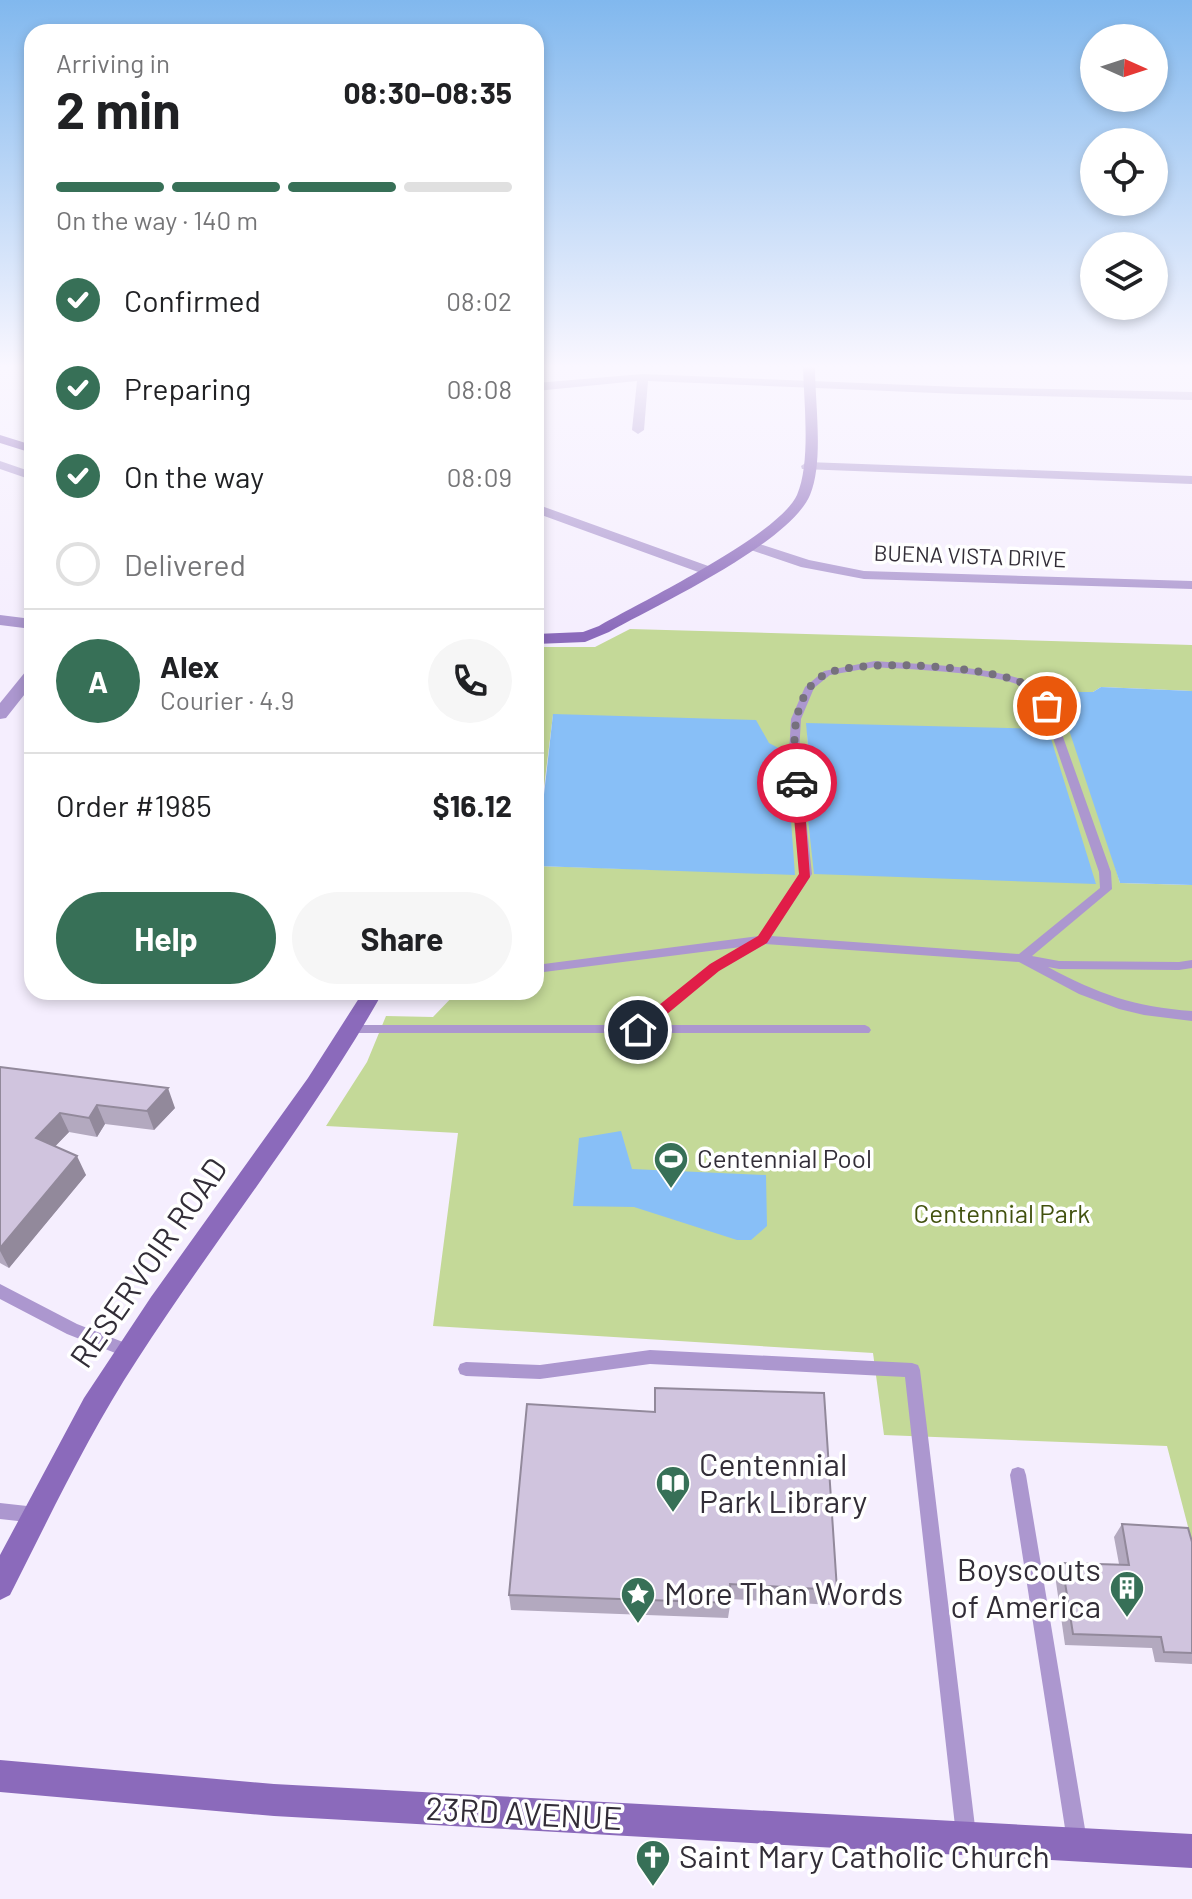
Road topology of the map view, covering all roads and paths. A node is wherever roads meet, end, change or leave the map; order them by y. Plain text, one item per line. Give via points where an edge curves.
1 (807, 456) edge
2 (0, 465) edge
3 (807, 466) junction
4 (24, 473) edge
5 (1192, 480) edge
6 (544, 511) edge
7 (750, 545) junction
8 (706, 570) junction
9 (1192, 585) edge
10 (0, 620) edge
11 (24, 623) edge
12 (544, 639) edge
13 (24, 684) edge
14 (0, 714) edge
15 (763, 940) junction
16 (1021, 958) junction
17 (1192, 964) edge
18 (544, 968) edge
19 (369, 1000) edge
20 (1192, 1016) edge
21 (352, 1030) junction
22 (638, 1030) junction
23 (865, 1030) dead end
24 (0, 1291) edge
25 (128, 1351) junction
26 (466, 1369) dead end
27 (1018, 1475) dead end
28 (0, 1511) edge
29 (36, 1515) junction
30 (0, 1585) edge
31 (0, 1776) edge
32 (967, 1838) junction
33 (1078, 1845) junction
34 (1192, 1851) edge

1 - 3 street
2 - 4 street
3 - 5 street
3 - 7 street via 795,510
6 - 8 street
7 - 8 street
7 - 9 street, BUENA VISTA DRIVE via 806,564 864,575
8 - 12 street via 604,629 585,637
10 - 11 street
13 - 14 street
15 - 16 lane
15 - 16 lane via 806,874 794,753 796,719 810,687 827,673 875,664 924,666 984,673 1039,692 1105,872 1106,889
15 - 18 lane
15 - 22 lane via 715,967
16 - 17 lane via 1059,965
16 - 20 lane via 1130,1010
19 - 21 street, RESERVOIR ROAD
21 - 22 lane
21 - 25 street, RESERVOIR ROAD
22 - 23 lane
24 - 25 lane
25 - 29 street, RESERVOIR ROAD
26 - 32 lane via 540,1372 650,1357 912,1370
27 - 33 lane
28 - 29 lane
29 - 30 street, RESERVOIR ROAD
31 - 32 street, 23RD AVENUE via 288,1801
32 - 33 street, 23RD AVENUE
33 - 34 street, 23RD AVENUE

